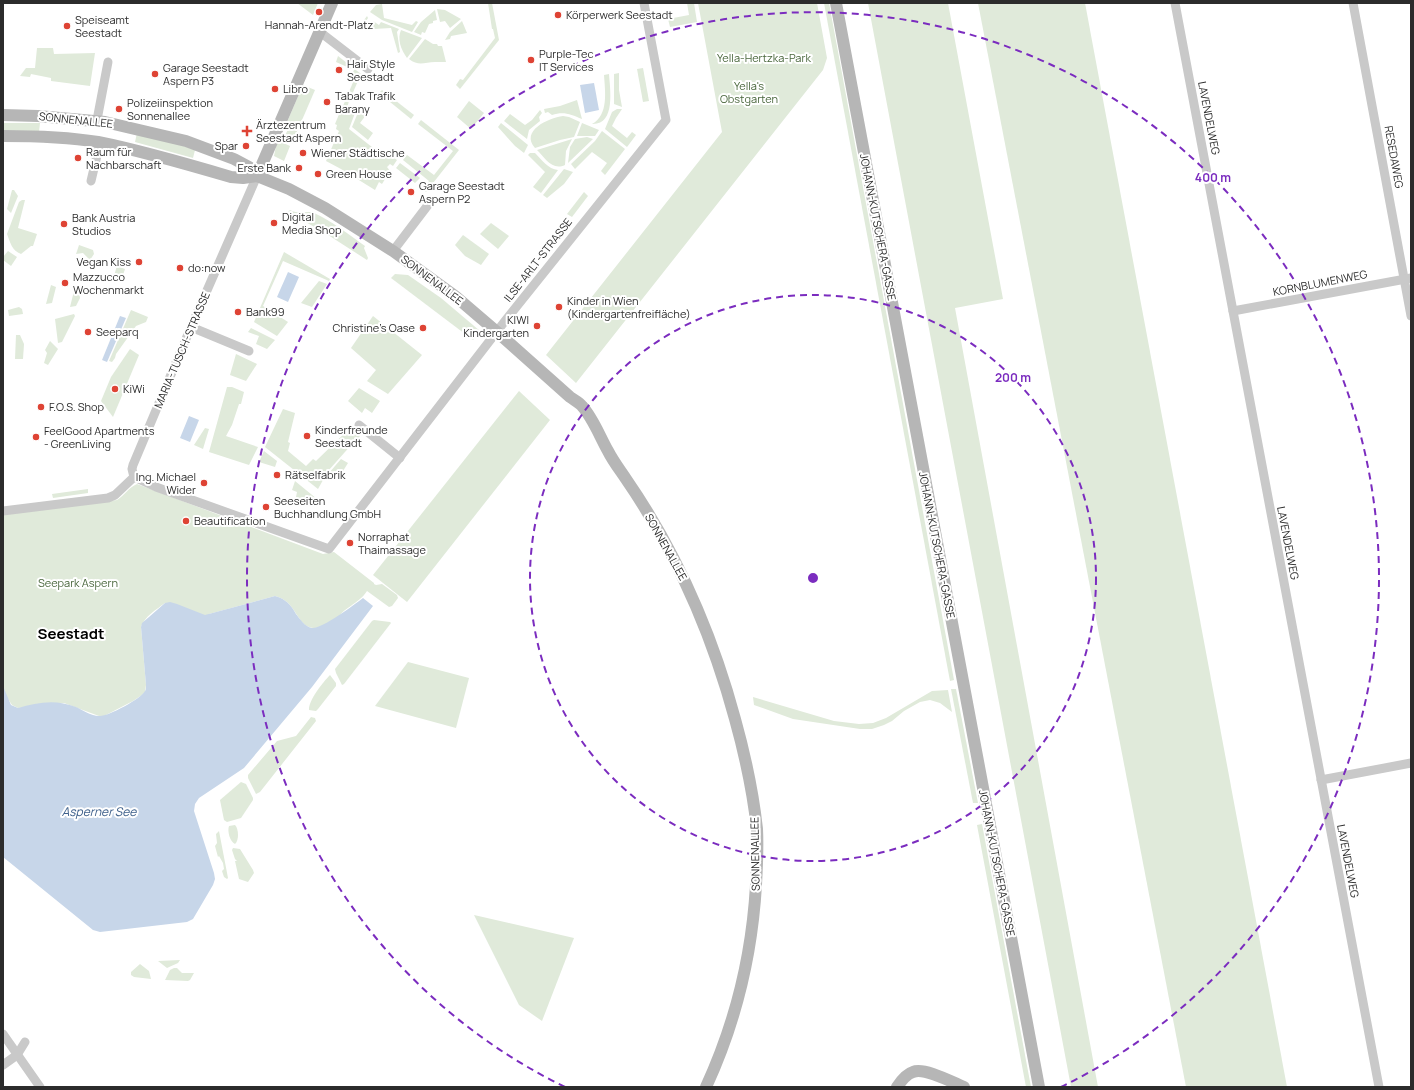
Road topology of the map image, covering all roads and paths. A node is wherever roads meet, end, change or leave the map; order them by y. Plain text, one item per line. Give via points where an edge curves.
1 (332, 3) edge
2 (644, 3) edge
3 (836, 3) edge
4 (1176, 3) edge
5 (1353, 3) edge
6 (320, 32) junction
7 (108, 62) dead end
8 (368, 69) dead end
9 (3, 115) edge
10 (97, 120) junction
11 (3, 136) edge
12 (100, 143) junction
13 (258, 176) junction
14 (91, 180) dead end
15 (428, 205) dead end
16 (393, 251) junction
17 (1408, 279) edge
18 (1233, 311) junction
19 (1411, 316) edge
20 (191, 327) junction
21 (497, 332) junction
22 (249, 351) dead end
23 (359, 425) dead end
24 (400, 458) junction
25 (134, 477) junction
26 (3, 511) edge
27 (1411, 763) edge
28 (1320, 780) junction
29 (3, 1034) edge
30 (25, 1042) dead end
31 (17, 1055) junction
32 (3, 1065) edge
33 (40, 1087) edge
34 (706, 1087) edge
35 (897, 1087) edge
36 (964, 1087) edge
37 (1039, 1087) edge
38 (1378, 1087) edge

1 - 6 street, MARIA-TUSCH-STRASSE
2 - 21 street, ILSE-ARLT-STRASSE via 666,120
3 - 37 street, JOHANN-KUTSCHERA-GASSE
4 - 18 street, LAVENDELWEG
5 - 17 street, RESEDAWEG
6 - 8 street
6 - 13 street, MARIA-TUSCH-STRASSE
7 - 10 street
9 - 10 street, SONNENALLEE
10 - 13 street, SONNENALLEE via 186,141 234,159 249,167
11 - 12 street, SONNENALLEE
12 - 13 street, SONNENALLEE via 231,177
12 - 14 street
13 - 16 street, SONNENALLEE via 326,208
13 - 20 street, MARIA-TUSCH-STRASSE
15 - 16 street
16 - 21 street, SONNENALLEE via 455,296
17 - 18 street, KORNBLUMENWEG
17 - 19 street, RESEDAWEG
18 - 28 street, LAVENDELWEG
20 - 22 street
20 - 25 street, MARIA-TUSCH-STRASSE via 133,465
21 - 24 street, ILSE-ARLT-STRASSE
21 - 34 street, SONNENALLEE via 582,406 589,417 609,454 656,525 685,580 708,634 732,708 749,777 757,830 758,867 752,933 736,1003 722,1049
23 - 24 street
24 - 25 street, ILSE-ARLT-STRASSE via 329,549
25 - 26 street via 118,493 108,498
27 - 28 street
28 - 38 street, LAVENDELWEG
29 - 31 street
30 - 31 street
31 - 32 street
31 - 33 street
35 - 36 street via 908,1074 919,1070

